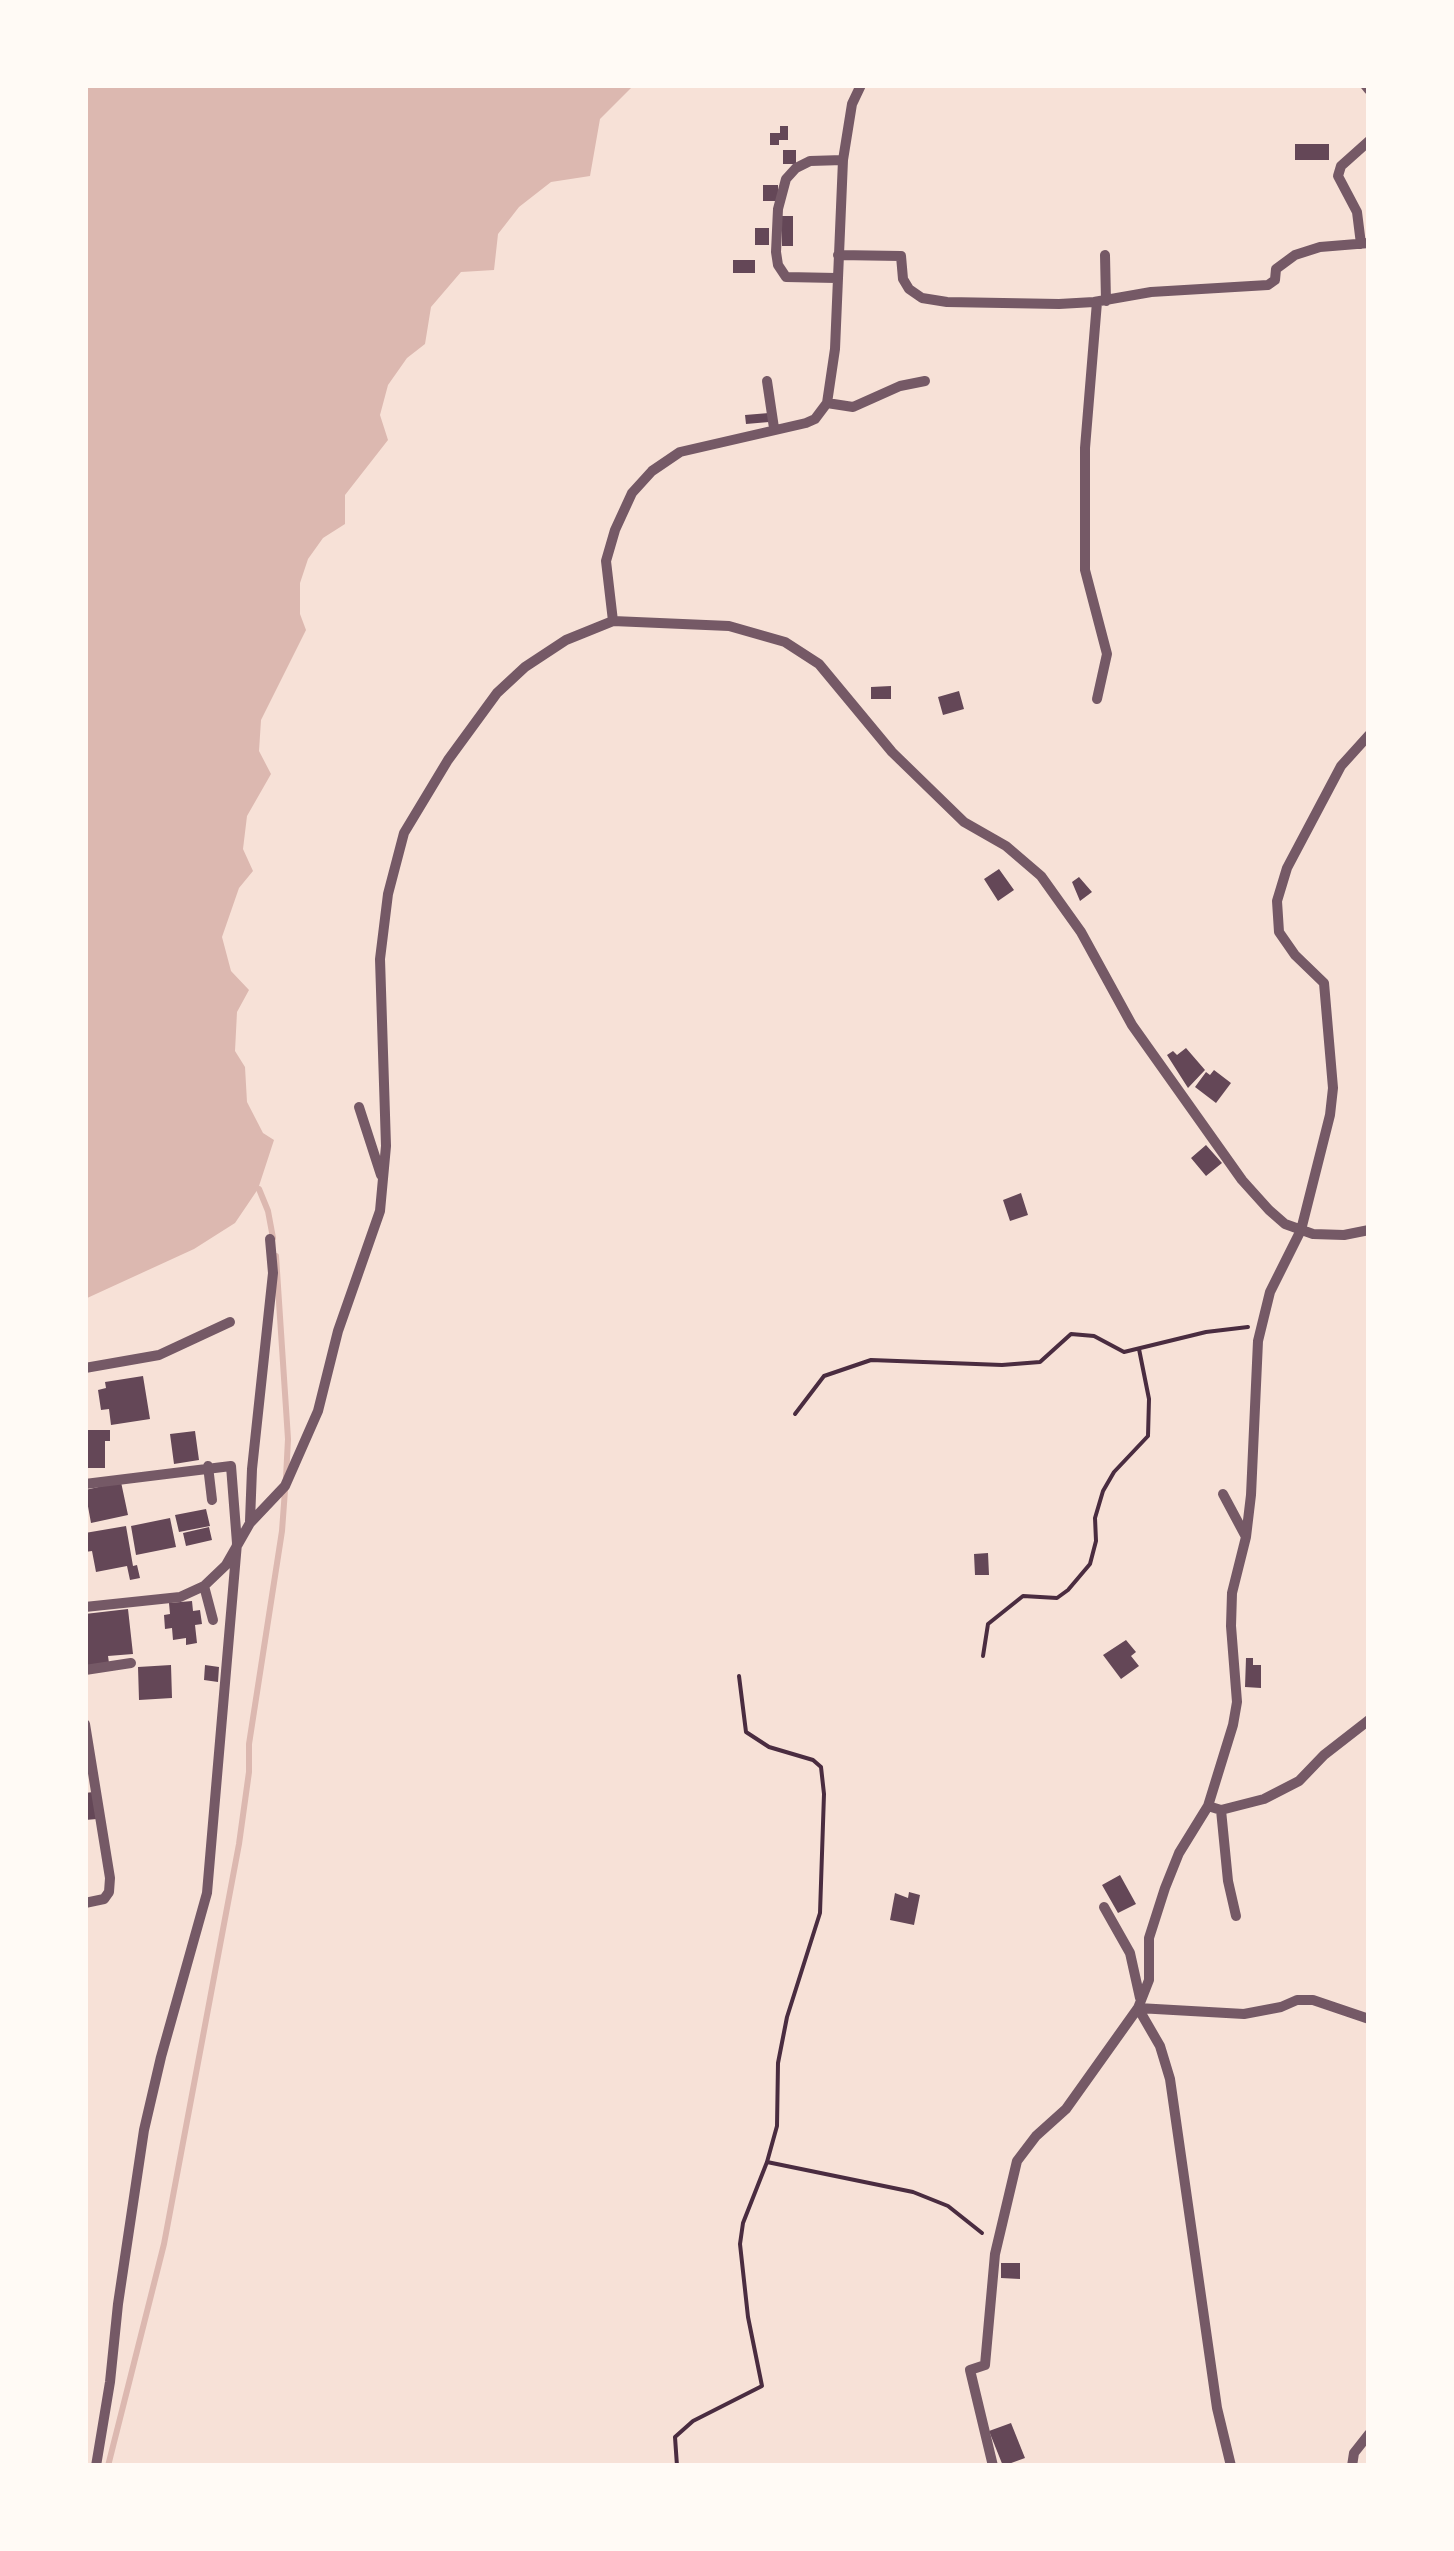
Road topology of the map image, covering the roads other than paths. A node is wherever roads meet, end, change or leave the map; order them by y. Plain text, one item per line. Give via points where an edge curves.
1 (859, 85) edge
2 (1369, 141) edge
3 (843, 160) junction
4 (1365, 244) edge
5 (838, 255) junction
6 (1105, 255) dead end
7 (836, 278) junction
8 (1101, 301) junction
9 (767, 381) dead end
10 (924, 381) dead end
11 (827, 403) junction
12 (774, 428) junction
13 (612, 621) junction
14 (1097, 699) dead end
15 (1369, 735) edge
16 (359, 1106) dead end
17 (383, 1180) junction
18 (1301, 1230) junction
19 (1369, 1230) edge
20 (270, 1238) dead end
21 (230, 1322) dead end
22 (85, 1368) edge
23 (208, 1466) junction
24 (85, 1484) edge
25 (1222, 1494) dead end
26 (212, 1500) dead end
27 (250, 1523) junction
28 (1246, 1537) junction
29 (237, 1543) junction
30 (204, 1586) junction
31 (85, 1607) edge
32 (212, 1620) dead end
33 (131, 1663) dead end
34 (85, 1670) edge
35 (1369, 1720) edge
36 (85, 1724) edge
37 (1208, 1806) junction
38 (1221, 1810) junction
39 (85, 1903) edge
40 (1104, 1907) dead end
41 (1236, 1916) dead end
42 (1139, 2004) junction
43 (1369, 2019) edge
44 (1369, 2434) edge
45 (96, 2466) edge
46 (994, 2466) edge
47 (1230, 2466) edge
48 (1352, 2466) edge

1 - 3 street
2 - 4 street via 1338,176
3 - 5 street
3 - 7 street via 796,168 778,209 776,252 786,276
4 - 8 street via 1294,255 1268,285
5 - 7 street
5 - 8 street via 901,256 904,279 922,298
6 - 8 street
7 - 11 street
8 - 14 street via 1085,448 1086,570 1107,654
9 - 12 street
10 - 11 street via 853,408
11 - 12 street via 815,419
12 - 13 street via 680,452 632,493 606,561
13 - 17 street via 566,640 497,693 404,832 380,959
13 - 18 street via 729,626 785,642 820,664 892,752 964,822 1042,876 1132,1026 1242,1180 1278,1220
15 - 18 street via 1341,766 1276,901 1279,932 1324,983 1328,1008 1330,1114
16 - 17 street
17 - 27 street via 380,1211 318,1411 285,1486
18 - 19 street via 1330,1236
18 - 28 street via 1270,1292 1262,1325
20 - 27 street via 273,1272
21 - 22 street via 159,1354
23 - 24 street
23 - 26 street
23 - 29 street via 231,1466
25 - 28 street
27 - 29 street
28 - 37 street via 1232,1593 1238,1702
29 - 30 street
29 - 45 street via 207,1893 144,2130
30 - 31 street via 180,1596
30 - 32 street
33 - 34 street
35 - 38 street via 1300,1781
36 - 39 street via 110,1878 104,1899
37 - 38 street
37 - 42 street via 1165,1888
38 - 41 street
40 - 42 street via 1130,1953
42 - 43 street via 1244,2014 1313,2000
42 - 46 street via 1066,2109 1017,2160 998,2243 985,2365 970,2370
42 - 47 street via 1170,2079
44 - 48 street

